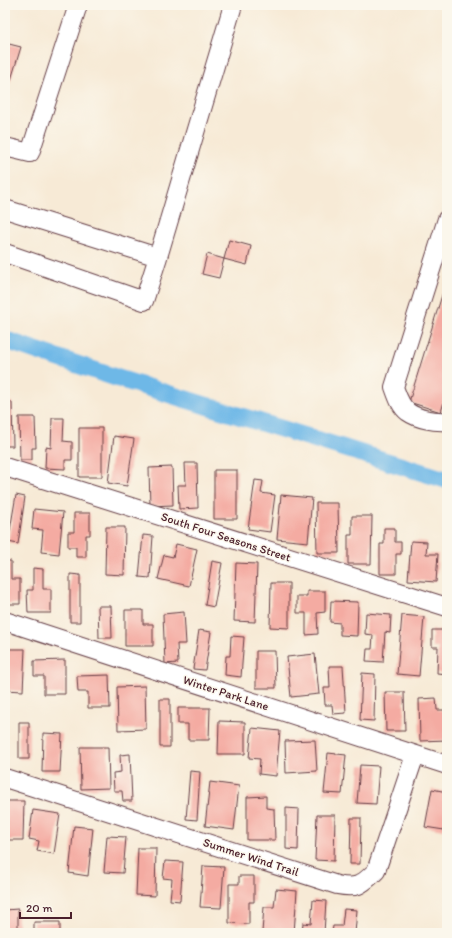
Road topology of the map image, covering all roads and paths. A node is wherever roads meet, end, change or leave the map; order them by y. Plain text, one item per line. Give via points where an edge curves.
1 (78, 5) edge
2 (233, 5) edge
3 (5, 147) edge
4 (5, 209) edge
5 (447, 219) edge
6 (5, 253) edge
7 (158, 257) junction
8 (447, 420) edge
9 (5, 467) edge
10 (447, 607) edge
11 (5, 621) edge
12 (415, 754) junction
13 (447, 765) edge
14 (5, 778) edge

1 - 3 street via 30,153
2 - 7 street
4 - 7 street
5 - 8 street via 394,387 398,399 407,411 437,422
6 - 7 street via 144,301
9 - 10 street, South Four Seasons Street
11 - 12 street, Winter Park Lane
12 - 13 street, Winter Park Lane
12 - 14 street, Summer Wind Trail via 376,871 361,884 349,887

